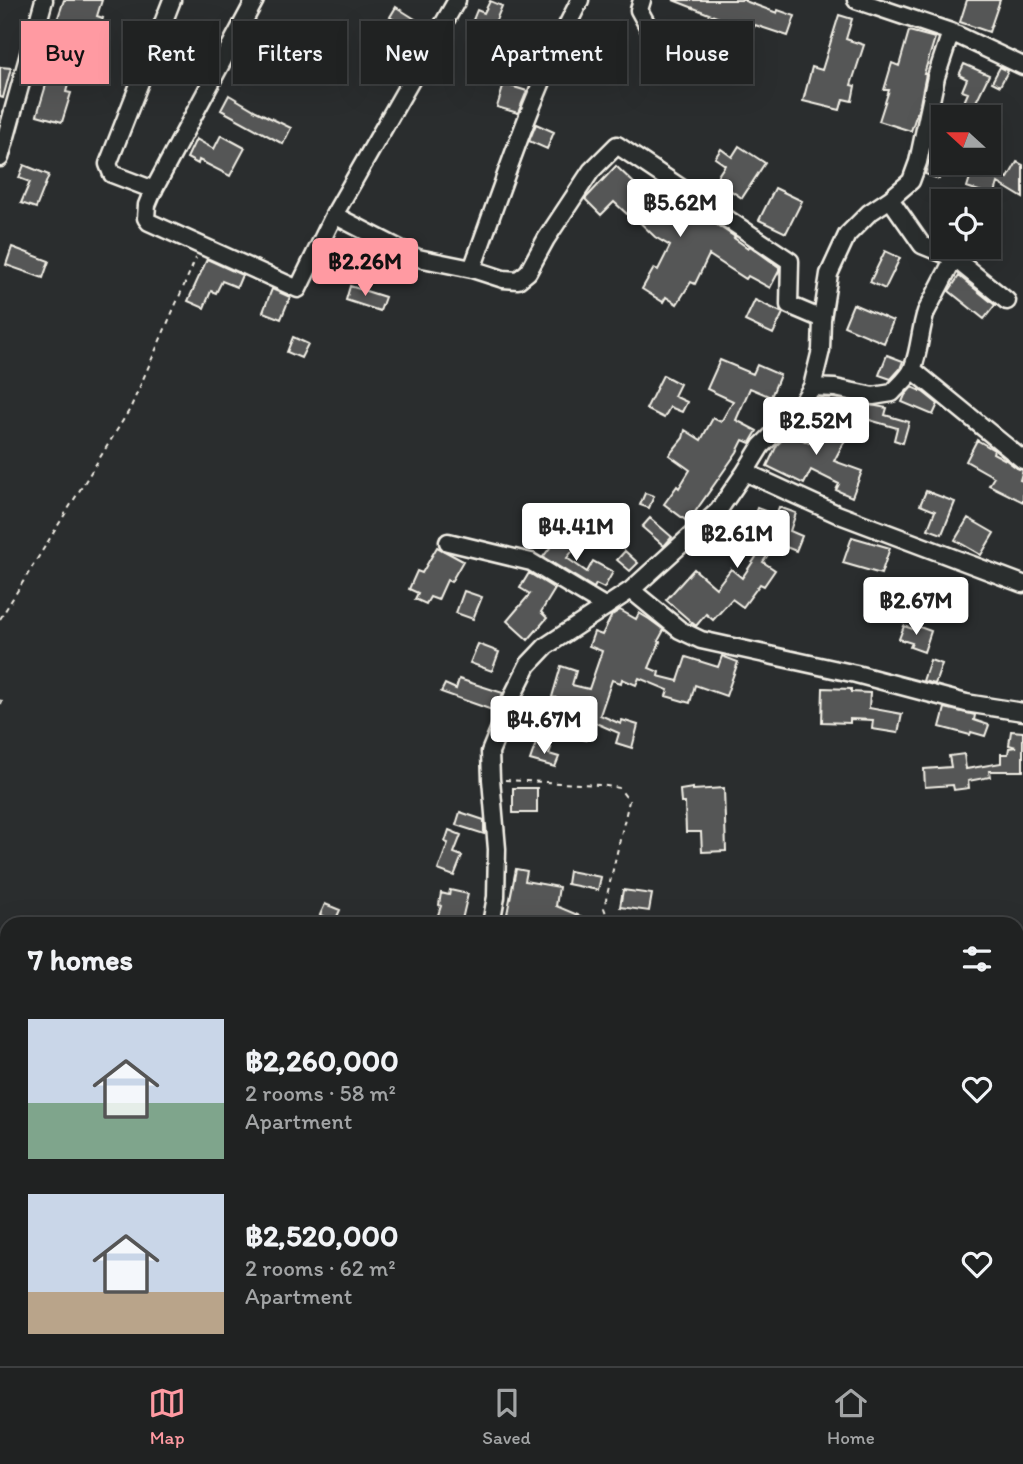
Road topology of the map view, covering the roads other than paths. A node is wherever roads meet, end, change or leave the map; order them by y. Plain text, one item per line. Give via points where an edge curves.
1 (44, 0) edge
2 (172, 0) edge
3 (256, 0) edge
4 (457, 0) edge
5 (580, 0) edge
6 (642, 0) edge
7 (856, 0) edge
8 (645, 21) edge
9 (951, 32) junction
10 (1023, 66) edge
11 (1, 154) edge
12 (154, 190) junction
13 (890, 199) junction
14 (334, 215) junction
15 (931, 249) edge
16 (954, 259) edge
17 (955, 259) edge
18 (472, 270) junction
19 (1007, 301) dead end
20 (822, 319) junction
21 (913, 370) junction
22 (812, 387) junction
23 (1023, 460) edge
24 (745, 472) junction
25 (448, 542) dead end
26 (1023, 584) edge
27 (631, 590) junction
28 (606, 607) junction
29 (1023, 712) edge
30 (492, 917) edge

1 - 11 street
2 - 12 street via 108,164 112,174
3 - 12 street
4 - 14 street
5 - 18 street via 527,120
6 - 8 street via 639,10
7 - 9 street
9 - 10 street
9 - 13 street via 918,162 911,181
12 - 14 street via 147,205 149,222 298,289
13 - 15 street via 922,245
13 - 20 street via 847,235 830,274
14 - 18 street via 418,258
16 - 21 street via 923,321
17 - 19 street
18 - 20 street via 518,280 528,272 591,171 617,145 790,261 789,305
20 - 22 street via 821,350
21 - 22 street via 892,393 884,395
21 - 23 street
22 - 24 street via 799,410 761,446
24 - 26 street via 837,514
24 - 27 street via 719,511
25 - 28 street via 531,562
27 - 28 street
27 - 29 street via 680,630 701,640
28 - 30 street via 546,646 528,665 490,752 497,849

